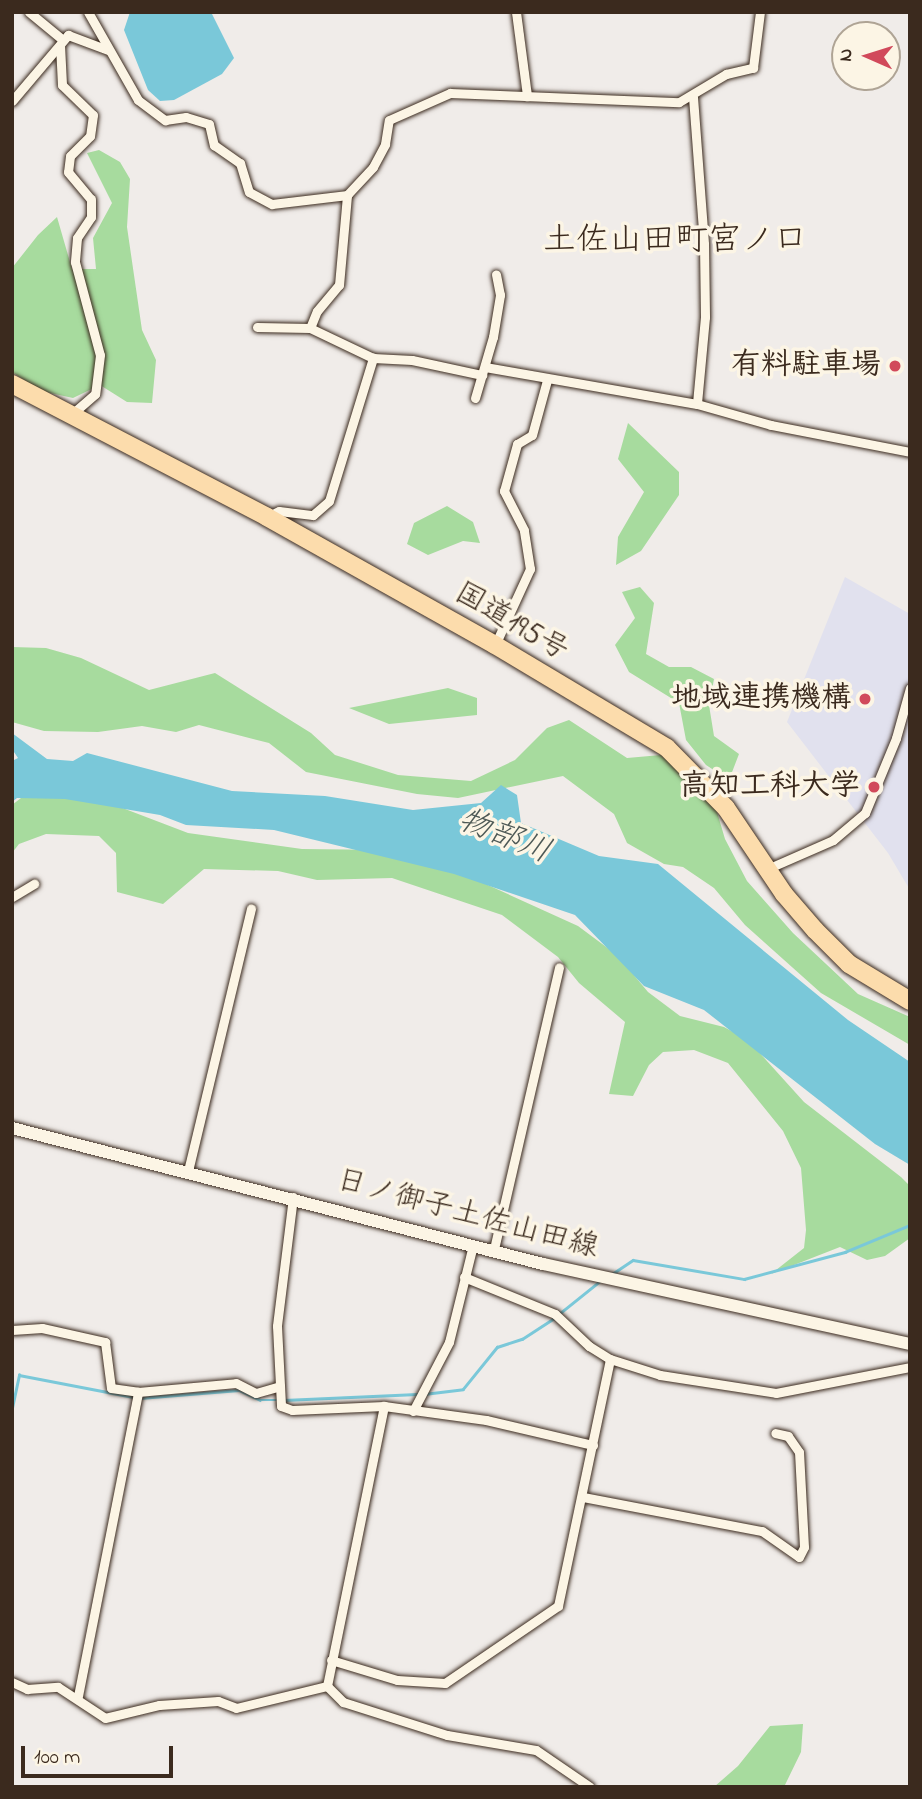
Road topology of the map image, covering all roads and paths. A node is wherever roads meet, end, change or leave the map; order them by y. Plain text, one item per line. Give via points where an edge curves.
1 (29, 12) edge
2 (88, 12) edge
3 (516, 12) edge
4 (760, 12) edge
5 (62, 42) junction
6 (108, 50) junction
7 (527, 96) junction
8 (693, 97) junction
9 (12, 101) edge
10 (347, 195) junction
11 (496, 274) dead end
12 (257, 327) dead end
13 (310, 328) junction
14 (373, 358) junction
15 (484, 371) junction
16 (547, 380) junction
17 (12, 384) edge
18 (475, 398) dead end
19 (697, 404) junction
20 (71, 415) junction
21 (910, 453) edge
22 (267, 517) junction
23 (495, 645) junction
24 (910, 688) edge
25 (767, 869) junction
26 (34, 884) dead end
27 (12, 897) edge
28 (251, 908) dead end
29 (559, 967) dead end
30 (910, 1000) edge
31 (12, 1128) edge
32 (188, 1171) junction
33 (293, 1197) junction
34 (474, 1245) junction
35 (494, 1249) junction
36 (464, 1277) junction
37 (12, 1331) edge
38 (910, 1344) edge
39 (610, 1359) junction
40 (910, 1367) edge
41 (279, 1389) junction
42 (138, 1392) junction
43 (384, 1406) junction
44 (413, 1411) junction
45 (775, 1433) dead end
46 (593, 1445) junction
47 (583, 1497) junction
48 (331, 1660) junction
49 (12, 1682) edge
50 (327, 1686) junction
51 (78, 1696) junction
52 (590, 1787) edge

1 - 5 street
2 - 6 street
3 - 7 street
4 - 8 street via 753,68 726,74
5 - 6 street via 68,35
5 - 9 street
5 - 20 street via 62,85 93,115 90,136 70,156 68,172 92,199 90,217 77,239 75,262 100,355 94,394
6 - 10 street via 150,113 165,120 186,117 209,124 214,145 240,163 248,192 272,204
7 - 8 street via 679,102
7 - 10 street via 450,93 389,120 385,144 373,167
8 - 19 street via 705,317
10 - 13 street via 339,285 317,311
11 - 15 street via 500,295
12 - 13 street
13 - 14 street
14 - 15 street
14 - 22 street via 329,501 313,515 279,512
15 - 16 street
15 - 18 street
16 - 19 street
16 - 23 street via 532,435 517,444 504,491 524,530 530,569
17 - 20 highway, 国道195号
19 - 21 street via 771,425
20 - 22 highway, 国道195号
22 - 23 highway, 国道195号
23 - 25 highway, 国道195号 via 667,748 726,808
24 - 25 street via 896,738 864,813 833,839
25 - 30 highway, 国道195号 via 807,922 849,964
26 - 27 street
28 - 32 street
29 - 35 street
31 - 32 main road, 日ノ御子土佐山田線
32 - 33 main road, 日ノ御子土佐山田線
33 - 34 main road, 日ノ御子土佐山田線
33 - 41 street via 277,1326
34 - 35 main road, 日ノ御子土佐山田線
34 - 36 street
35 - 38 main road, 日ノ御子土佐山田線 via 596,1276
36 - 39 street via 555,1314
36 - 44 street via 449,1342
37 - 42 street via 42,1328 105,1342 111,1388
39 - 40 street via 660,1375 776,1392
39 - 46 street
41 - 42 street via 256,1393 236,1383
41 - 43 street via 281,1406 292,1410
42 - 51 street
43 - 44 street
43 - 48 street
44 - 46 street via 486,1420
45 - 47 street via 788,1436 799,1452 804,1547 799,1557 762,1531
46 - 47 street
47 - 48 street via 558,1606 445,1683 397,1680
48 - 50 street
49 - 51 street via 27,1689 58,1687
50 - 51 street via 236,1708 218,1701 159,1705 105,1718 89,1710
50 - 52 street via 343,1702 447,1735 536,1750

